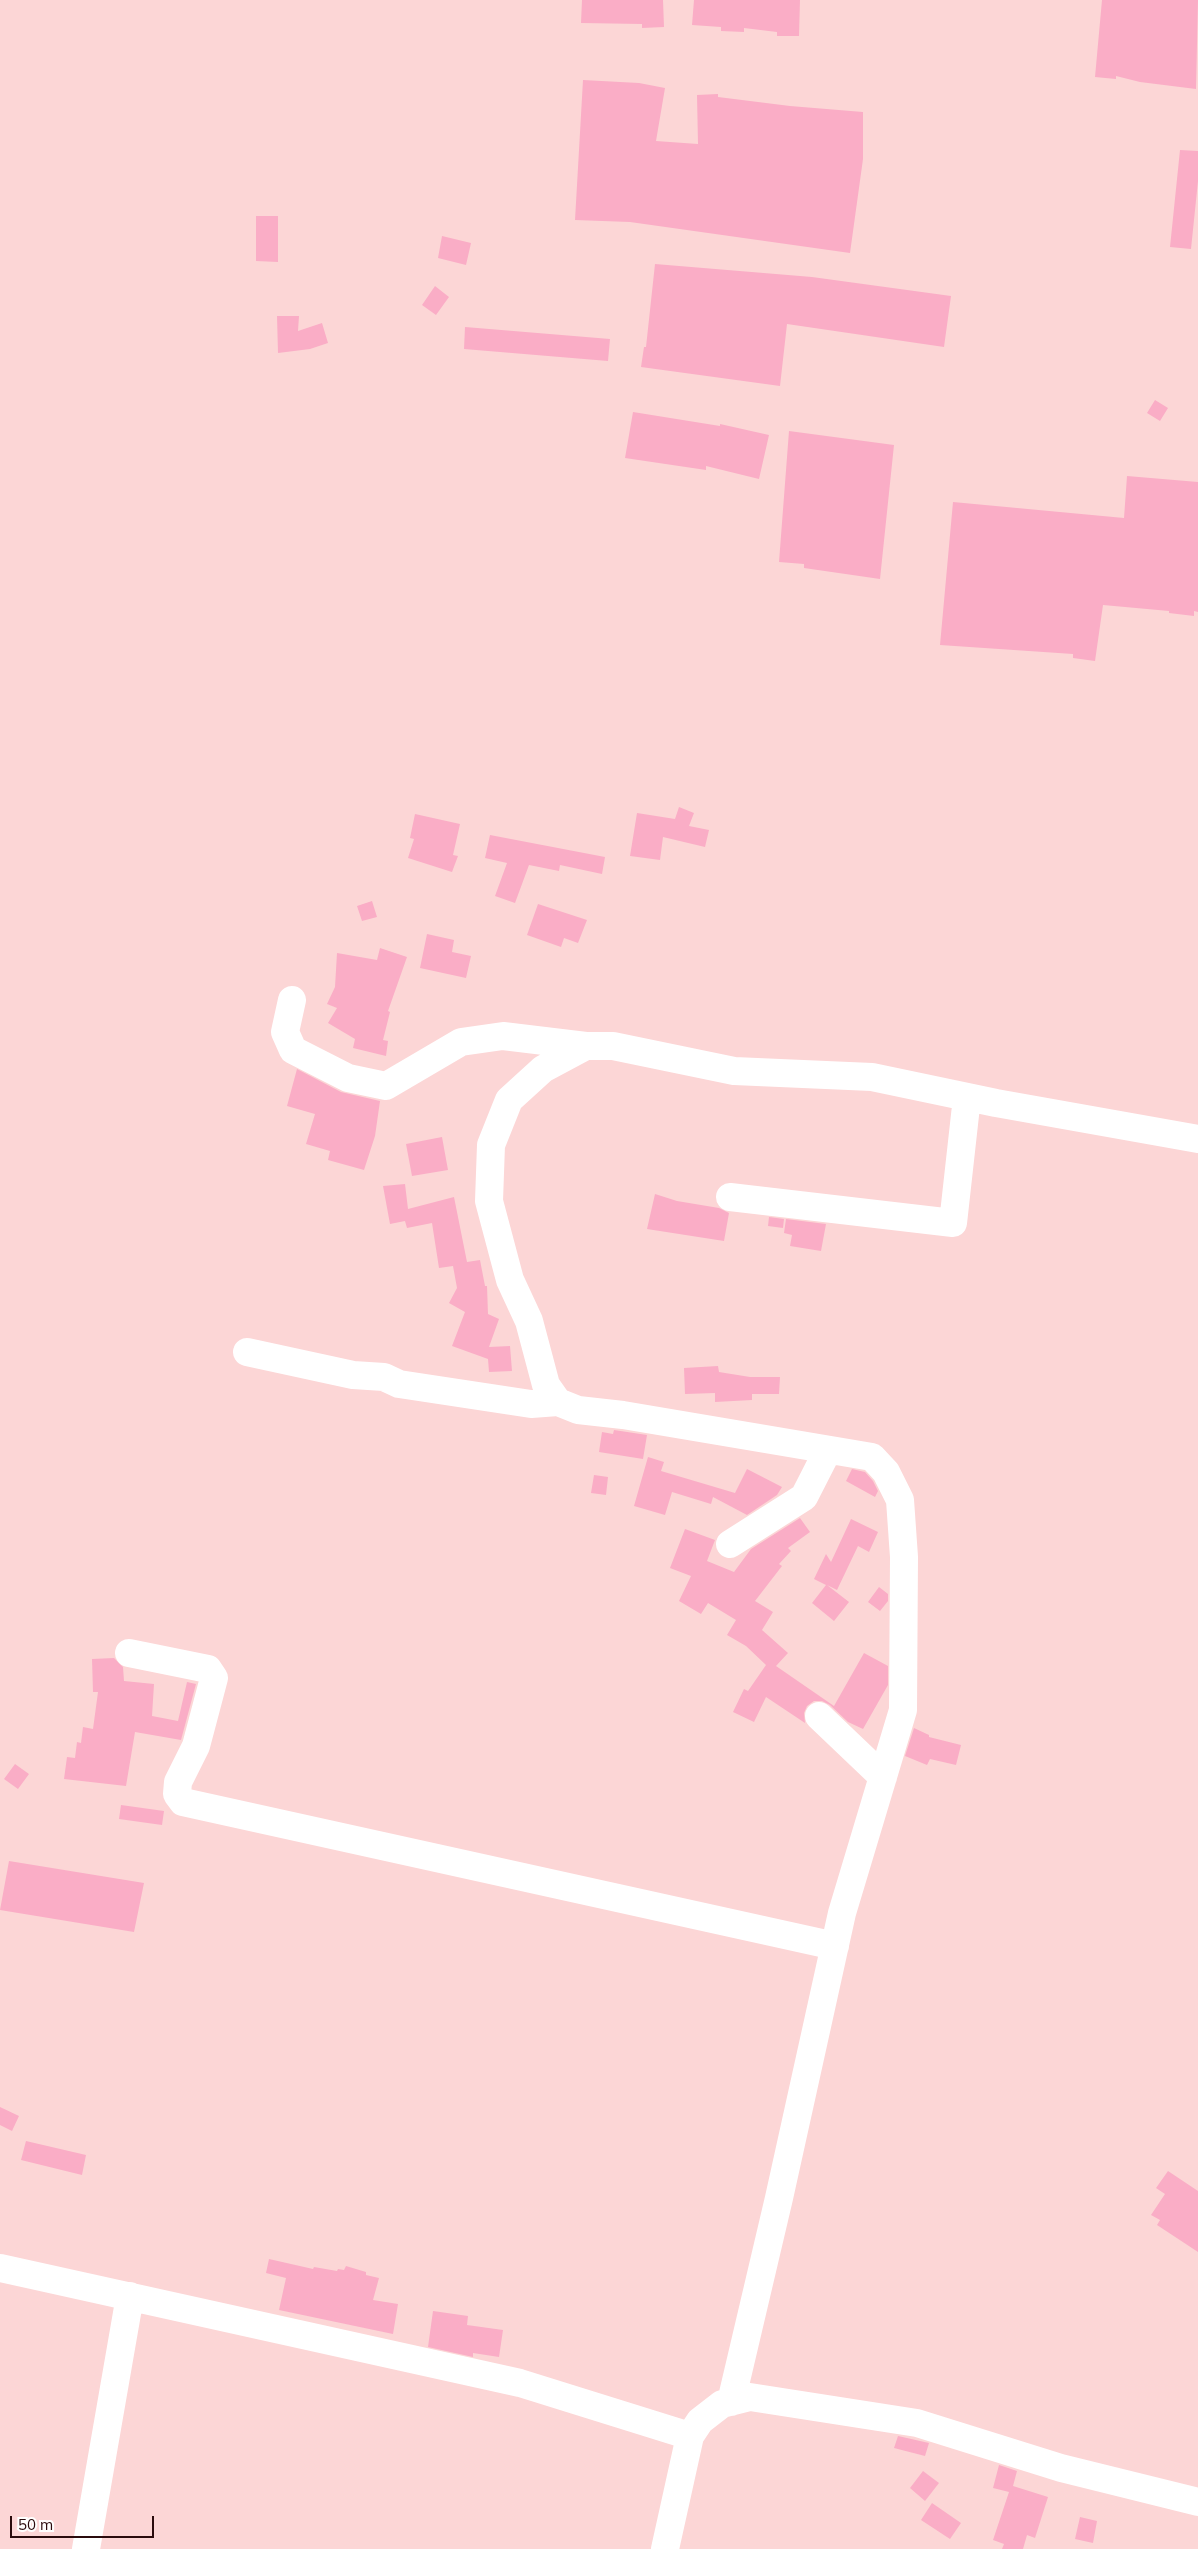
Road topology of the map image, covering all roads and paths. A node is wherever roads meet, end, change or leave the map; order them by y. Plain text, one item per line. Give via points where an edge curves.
1 (292, 1000) dead end
2 (586, 1046) junction
3 (968, 1097) junction
4 (1198, 1139) edge
5 (730, 1196) dead end
6 (247, 1352) dead end
7 (558, 1402) junction
8 (828, 1450) junction
9 (730, 1544) dead end
10 (130, 1653) dead end
11 (819, 1716) dead end
12 (883, 1777) junction
13 (835, 1946) junction
14 (0, 2268) edge
15 (130, 2296) junction
16 (731, 2402) junction
17 (690, 2436) junction
18 (1198, 2502) edge
19 (86, 2549) edge
20 (665, 2549) edge

1 - 2 street via 286,1032 293,1050 348,1078 386,1086 460,1042 503,1036
2 - 3 street via 613,1046 734,1071 872,1076
2 - 7 street via 543,1070 509,1100 491,1145 489,1201 510,1280 529,1322 546,1385
3 - 4 street
3 - 5 street via 953,1223
6 - 7 street via 353,1375 384,1377 399,1384 531,1404
7 - 8 street via 578,1410
8 - 9 street via 804,1497
8 - 12 street via 872,1457 886,1472 900,1500 904,1557 902,1710
10 - 13 street via 208,1669 214,1678 196,1746 178,1782 177,1794 183,1802
11 - 12 street
12 - 13 street
13 - 16 street
14 - 15 street
15 - 17 street via 520,2383
15 - 19 street
16 - 17 street via 722,2404 700,2421
16 - 18 street via 750,2397 917,2423 1061,2468
17 - 20 street

